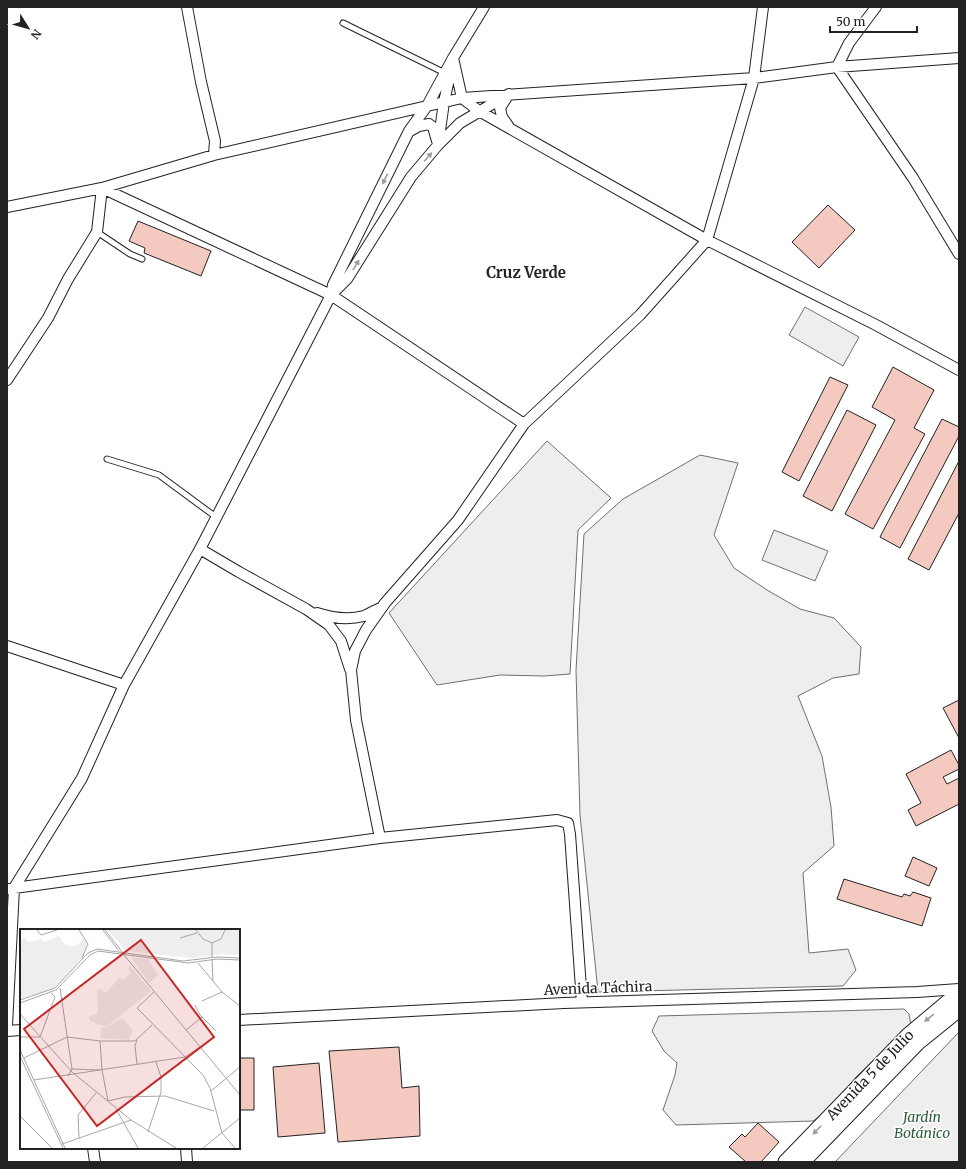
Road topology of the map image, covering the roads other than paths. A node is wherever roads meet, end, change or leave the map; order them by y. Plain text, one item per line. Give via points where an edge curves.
1 (187, 7) edge
2 (484, 7) edge
3 (762, 7) edge
4 (876, 7) edge
5 (343, 23) dead end
6 (453, 58) junction
7 (959, 58) edge
8 (837, 67) junction
9 (445, 73) junction
10 (754, 78) junction
11 (509, 94) junction
12 (462, 98) junction
13 (444, 102) junction
14 (427, 106) junction
15 (479, 111) junction
16 (510, 129) junction
17 (409, 131) junction
18 (438, 145) junction
19 (214, 155) junction
20 (102, 188) junction
21 (7, 200) edge
22 (22, 203) junction
23 (7, 207) edge
24 (97, 232) junction
25 (707, 240) junction
26 (959, 254) edge
27 (142, 259) dead end
28 (331, 295) junction
29 (959, 370) edge
30 (7, 380) edge
31 (524, 424) junction
32 (107, 459) dead end
33 (216, 517) junction
34 (200, 549) junction
35 (382, 607) junction
36 (306, 609) junction
37 (7, 646) edge
38 (351, 670) junction
39 (124, 685) junction
40 (380, 838) junction
41 (11, 888) edge
42 (959, 989) edge
43 (959, 993) edge
44 (582, 1002) junction
45 (959, 1009) edge
46 (240, 1020) edge
47 (7, 1026) edge
48 (20, 1030) edge
49 (7, 1031) edge
50 (93, 1149) edge
51 (186, 1149) edge
52 (95, 1162) edge
53 (187, 1162) edge
54 (786, 1162) edge
55 (802, 1162) edge

1 - 19 street via 215,141
2 - 6 street
3 - 10 street
4 - 8 street via 849,43
5 - 9 lane
6 - 9 street
6 - 12 street
6 - 13 street
7 - 8 street
8 - 10 street
8 - 26 street via 913,178
9 - 14 street
10 - 11 street
10 - 25 street
11 - 12 street
11 - 15 street
11 - 16 street via 500,108 502,117
12 - 13 street
12 - 15 street
13 - 14 street
13 - 18 street
14 - 17 street
14 - 19 street
15 - 16 street
15 - 18 street via 460,123
16 - 25 street
17 - 18 street via 429,124 433,127
17 -> 28 street via 333,285
28 -> 18 street via 348,279 411,177
19 - 20 street
20 - 22 street
20 - 24 street
20 - 28 street
21 - 22 street
22 - 23 street
24 - 27 lane
24 - 30 street via 48,318
25 - 29 street
25 - 31 street via 640,315
28 - 31 street
28 - 33 street
31 - 35 street via 458,520
32 - 33 lane via 159,475
33 - 34 street
34 - 36 street
34 - 39 street
35 - 36 street via 364,616 351,618 329,617
35 - 38 street via 355,651
36 - 38 street via 329,625 341,641
37 - 39 street
38 - 40 street via 356,720
39 - 41 street via 82,778
40 - 41 street
40 - 44 street via 557,820 568,823
41 - 47 street
42 - 44 street, Avenida Táchira
43 -> 54 street, Avenida 5 de Julio via 908,1035
44 - 46 street, Avenida Táchira
45 - 55 street, Avenida 5 de Julio via 916,1043
48 - 49 street
50 - 52 street
51 - 53 street

